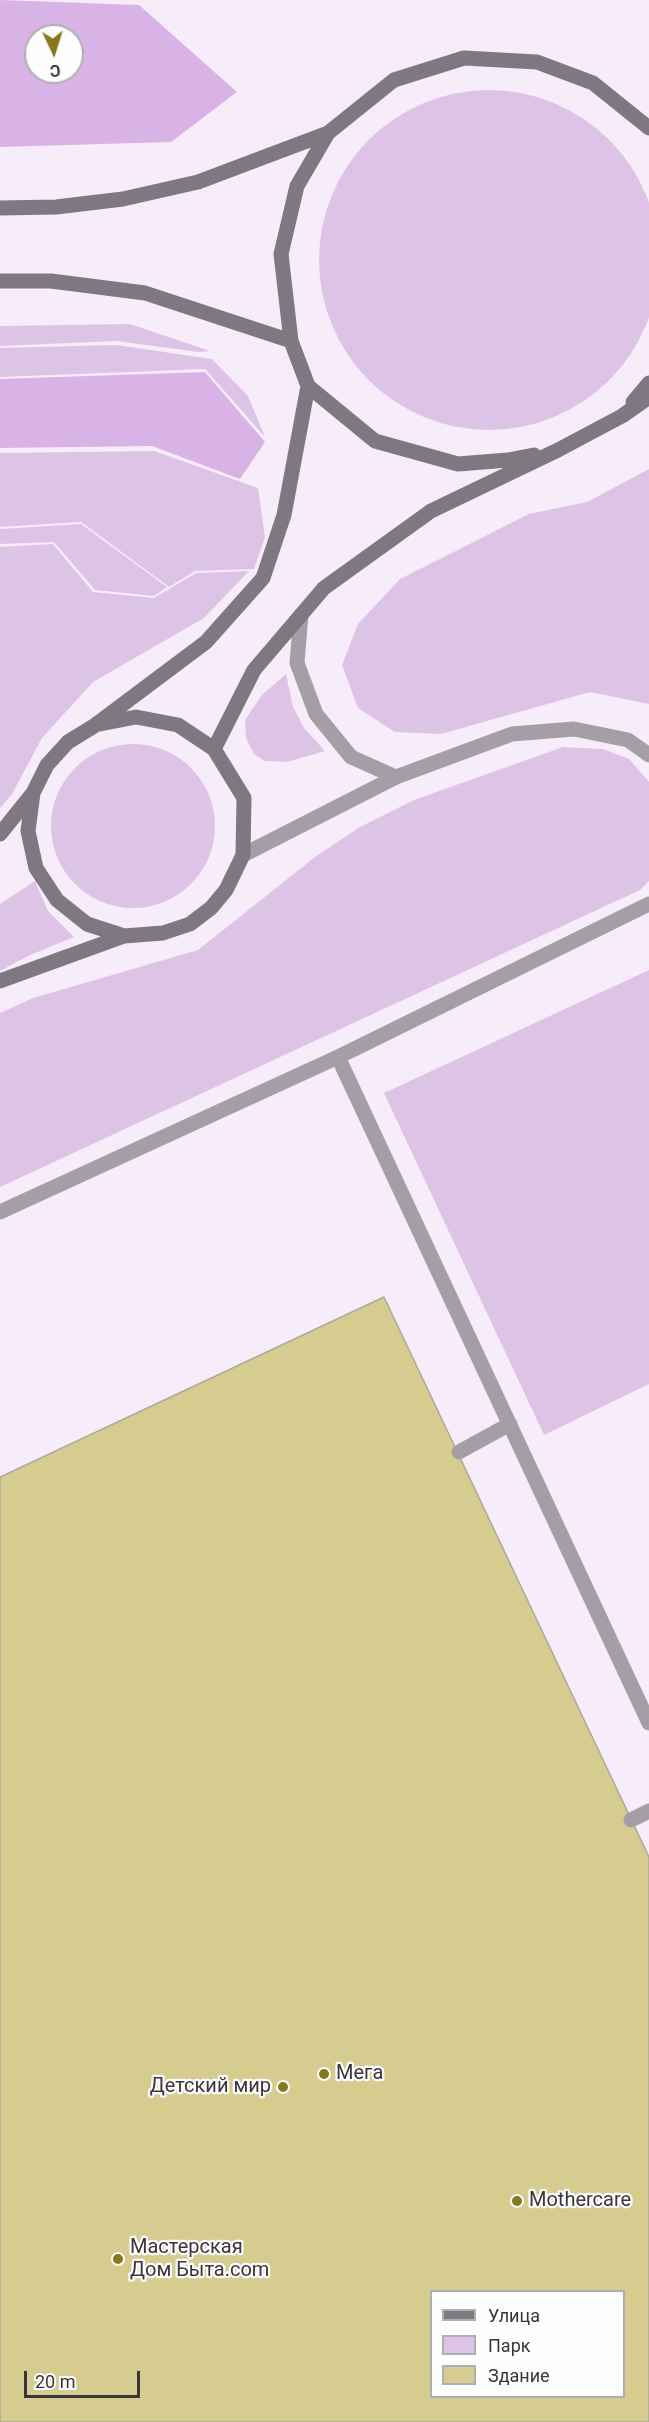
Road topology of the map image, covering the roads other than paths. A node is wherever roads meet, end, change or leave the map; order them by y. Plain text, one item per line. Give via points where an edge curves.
1 (649, 128) edge
2 (328, 133) junction
3 (0, 208) edge
4 (0, 281) edge
5 (291, 341) junction
6 (649, 383) edge
7 (308, 386) junction
8 (649, 397) edge
9 (622, 416) junction
10 (558, 450) junction
11 (301, 615) junction
12 (94, 726) junction
13 (214, 749) junction
14 (649, 755) edge
15 (396, 777) junction
16 (33, 793) junction
17 (0, 834) edge
18 (243, 855) junction
19 (649, 904) edge
20 (124, 936) junction
21 (0, 981) edge
22 (338, 1057) junction
23 (0, 1212) edge
24 (510, 1424) junction
25 (459, 1452) dead end
26 (649, 1723) edge
27 (649, 1811) edge
28 (631, 1820) dead end

1 - 2 main road via 582,78 537,62 464,58 394,80
2 - 3 main road via 198,182 123,199 56,207
2 - 5 main road via 297,186 281,254
4 - 5 main road via 51,280 145,293
5 - 7 main road
6 - 9 main road
7 - 10 main road via 375,441 458,464
7 - 12 main road via 284,515 263,578 206,642
8 - 9 main road
9 - 10 main road
10 - 11 main road via 431,511 324,588
11 - 13 main road via 254,670
11 - 15 lane via 297,663 316,714 351,757
12 - 13 main road via 136,717 178,725
12 - 16 main road via 61,749 47,765
13 - 18 main road via 244,798
14 - 15 lane via 628,740 574,729 512,734
15 - 18 lane
16 - 17 main road
16 - 20 main road via 28,831 36,868 57,900 87,924
18 - 20 main road via 226,890 190,924 163,933
19 - 22 lane
20 - 21 main road
22 - 23 lane
22 - 24 lane
24 - 25 lane
24 - 26 lane
27 - 28 lane

